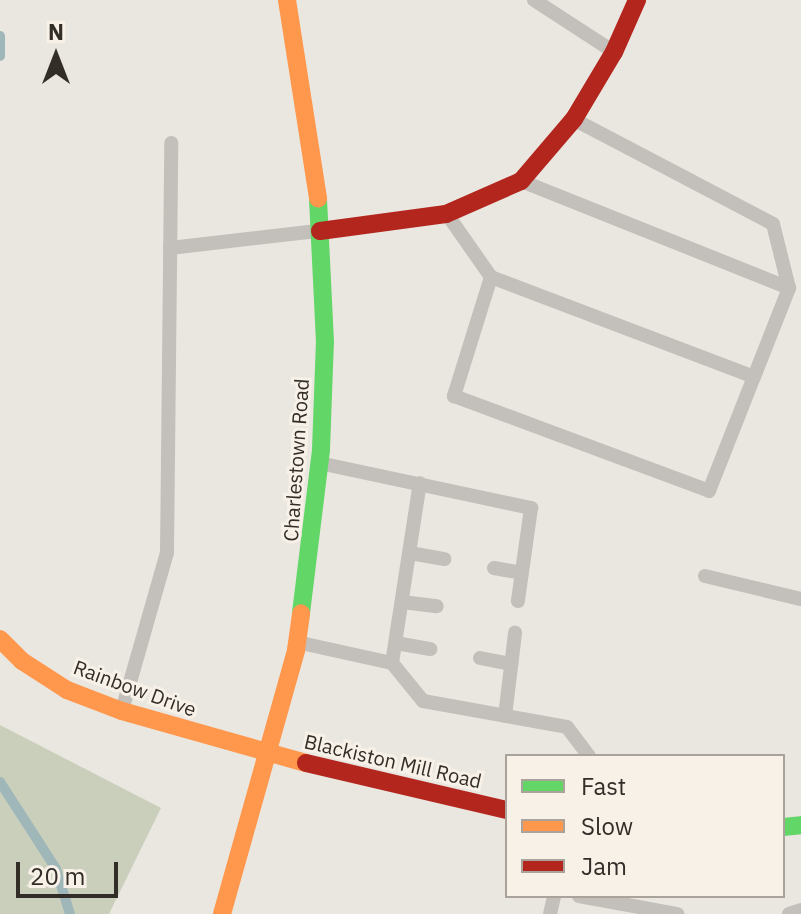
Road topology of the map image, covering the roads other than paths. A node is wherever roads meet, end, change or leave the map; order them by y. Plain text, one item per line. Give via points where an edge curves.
1 (287, 0) edge
2 (637, 0) edge
3 (541, 2) edge
4 (614, 52) junction
5 (574, 119) junction
6 (171, 143) dead end
7 (521, 181) junction
8 (446, 214) junction
9 (320, 231) junction
10 (170, 248) junction
11 (491, 277) junction
12 (789, 288) junction
13 (754, 377) junction
14 (320, 463) junction
15 (420, 483) junction
16 (410, 553) junction
17 (444, 559) dead end
18 (494, 568) dead end
19 (522, 573) junction
20 (705, 576) dead end
21 (801, 599) edge
22 (518, 601) dead end
23 (402, 602) junction
24 (437, 606) dead end
25 (515, 633) dead end
26 (0, 639) edge
27 (297, 642) junction
28 (396, 643) junction
29 (430, 649) dead end
30 (480, 658) dead end
31 (392, 663) junction
32 (511, 664) junction
33 (122, 711) junction
34 (505, 716) junction
35 (269, 754) junction
36 (587, 754) edge
37 (505, 810) edge
38 (590, 898) edge
39 (801, 910) edge
40 (222, 914) edge
41 (677, 914) edge
42 (789, 914) edge

1 - 9 main road, Charlestown Road via 305,93
2 - 4 main road
3 - 4 lane
4 - 5 main road
5 - 7 main road
5 - 12 lane via 773,224
6 - 10 lane
7 - 8 main road
7 - 12 lane
8 - 9 main road
8 - 11 lane
9 - 10 lane
9 - 14 main road, Charlestown Road via 325,342
10 - 33 lane via 167,553
11 - 13 lane
11 - 13 lane via 454,396 709,491
12 - 13 lane
14 - 15 lane
14 - 27 main road, Charlestown Road
15 - 16 lane
15 - 19 lane via 531,508
16 - 17 lane
16 - 23 lane
18 - 19 lane
19 - 22 lane
20 - 21 lane
23 - 24 lane
23 - 28 lane
25 - 32 lane
26 - 33 main road, Rainbow Drive via 22,661 67,690
27 - 31 lane
27 - 35 main road, Charlestown Road
28 - 29 lane
28 - 31 lane
30 - 32 lane
31 - 34 lane via 423,701
32 - 34 lane
33 - 35 main road, Rainbow Drive
34 - 36 lane via 567,727
35 - 37 main road, Blackiston Mill Road
35 - 40 main road, Charlestown Road
38 - 41 lane
39 - 42 lane

